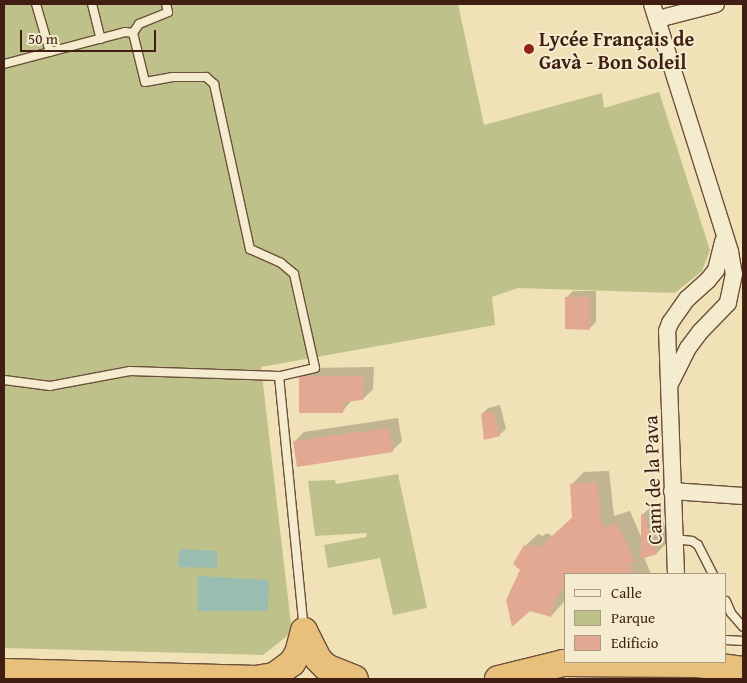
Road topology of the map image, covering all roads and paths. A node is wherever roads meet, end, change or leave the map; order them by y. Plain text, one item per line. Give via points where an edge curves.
1 (36, 4) edge
2 (92, 4) edge
3 (166, 4) edge
4 (652, 4) edge
5 (716, 4) edge
6 (658, 20) junction
7 (133, 33) junction
8 (101, 39) junction
9 (50, 52) junction
10 (4, 64) edge
11 (724, 236) junction
12 (708, 280) junction
13 (738, 285) edge
14 (279, 376) junction
15 (4, 380) edge
16 (670, 384) junction
17 (672, 492) junction
18 (743, 496) edge
19 (675, 539) junction
20 (710, 572) edge
21 (676, 573) edge
22 (727, 603) edge
23 (743, 626) edge
24 (304, 631) junction
25 (727, 640) edge
26 (743, 641) edge
27 (565, 663) edge
28 (697, 663) edge
29 (743, 670) edge
30 (4, 672) edge
31 (256, 679) edge
32 (355, 679) edge
33 (498, 679) edge

1 - 9 lane
2 - 8 lane
3 - 7 lane via 168,12 139,24
4 - 6 street, Camí de la Pava
5 - 6 street
6 - 11 street, Camí de la Pava
7 - 8 lane
7 - 14 lane via 145,82 206,78 214,84 250,249 281,263 294,274 315,368
8 - 9 lane
9 - 10 lane
11 - 12 street, Camí de la Pava via 720,261
11 - 13 street, Camí de la Pava
12 - 13 street
12 - 16 street, Camí de la Pava via 687,299 670,323 666,342
13 - 16 street, Camí de la Pava via 728,304 688,348
14 - 15 lane via 130,371 50,386
14 - 24 lane
16 - 17 street, Camí de la Pava
17 - 18 street
17 - 19 street, Camí de la Pava
19 - 20 lane via 698,545
19 - 21 street, Camí de la Pava
22 - 23 lane
24 - 31 highway via 292,663 274,676
24 - 32 highway via 318,659 326,667
25 - 26 lane
27 - 33 highway
28 - 29 highway
30 - 31 highway

